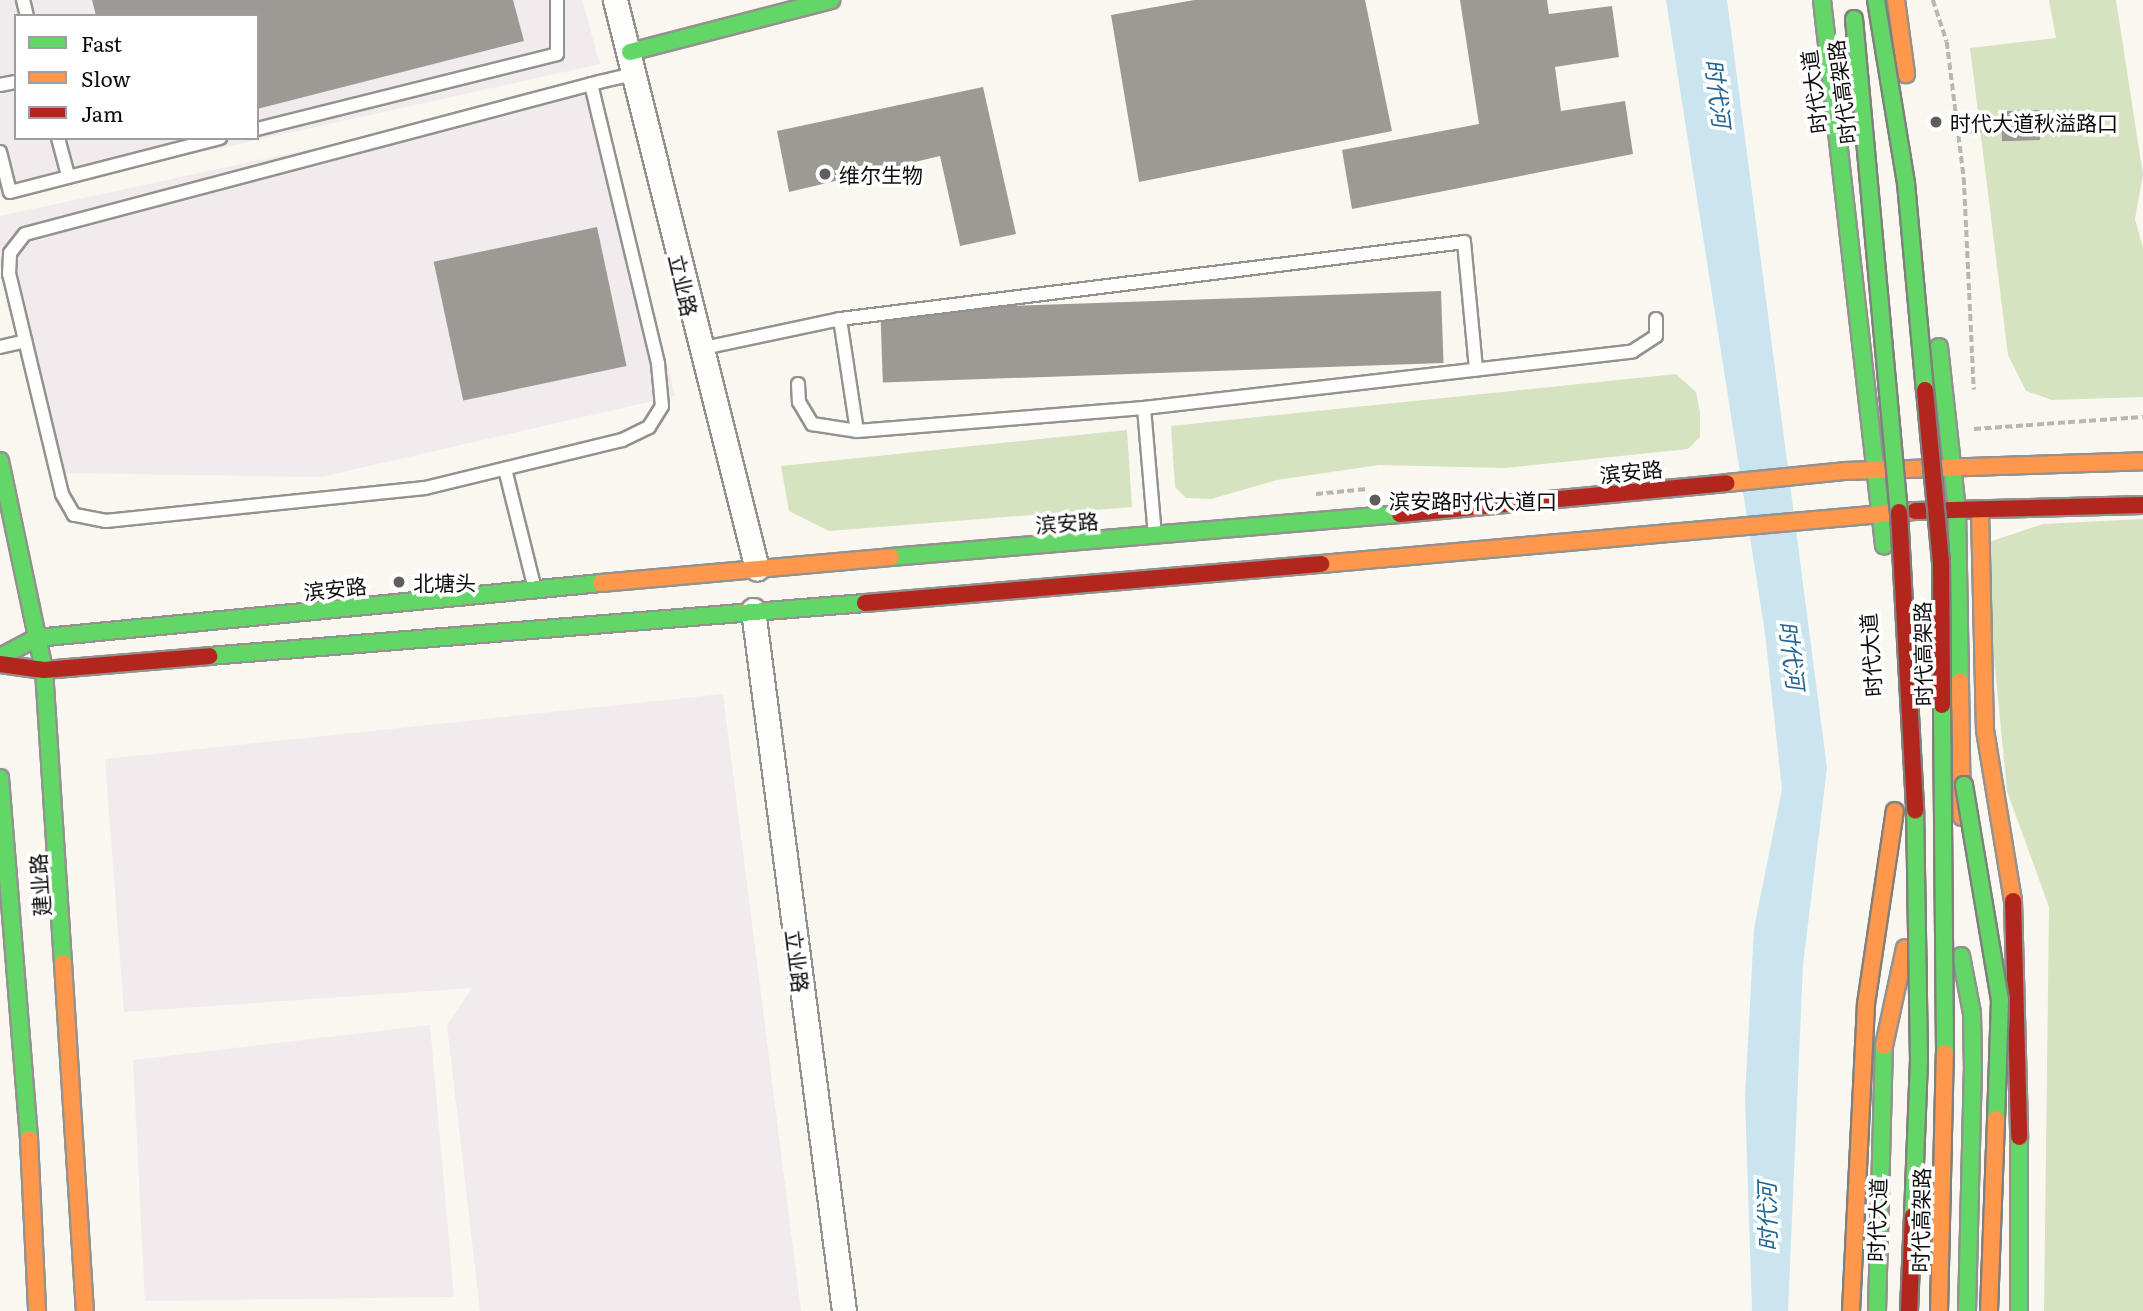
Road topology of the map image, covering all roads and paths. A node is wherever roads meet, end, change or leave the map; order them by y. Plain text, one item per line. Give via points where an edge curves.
1 (557, 0) edge
2 (615, 0) edge
3 (831, 0) edge
4 (1822, 0) edge
5 (1852, 0) edge
6 (1876, 0) edge
7 (1896, 0) edge
8 (1933, 0) edge
9 (632, 63) junction
10 (591, 84) junction
11 (259, 128) edge
12 (2002, 128) dead end
13 (1965, 133) dead end
14 (59, 140) edge
15 (212, 140) edge
16 (0, 152) edge
17 (68, 176) junction
18 (840, 318) junction
19 (1656, 318) dead end
20 (25, 341) junction
21 (0, 347) edge
22 (699, 349) junction
23 (1476, 369) junction
24 (798, 384) dead end
25 (1975, 402) dead end
26 (1144, 408) junction
27 (1975, 415) dead end
28 (2143, 417) edge
29 (1976, 428) junction
30 (857, 431) junction
31 (1950, 437) junction
32 (0, 461) edge
33 (2143, 461) edge
34 (505, 469) junction
35 (1954, 469) junction
36 (1977, 469) junction
37 (1877, 470) junction
38 (2143, 505) edge
39 (1881, 511) junction
40 (1957, 511) junction
41 (1980, 511) junction
42 (1155, 536) junction
43 (757, 569) junction
44 (535, 589) junction
45 (753, 610) junction
46 (36, 638) junction
47 (1907, 645) junction
48 (1943, 652) junction
49 (0, 657) edge
50 (0, 664) edge
51 (44, 670) junction
52 (1989, 758) junction
53 (0, 778) edge
54 (1961, 882) junction
55 (1905, 948) junction
56 (1961, 956) junction
57 (37, 1311) edge
58 (85, 1311) edge
59 (844, 1311) edge
60 (1850, 1311) edge
61 (1877, 1311) edge
62 (1894, 1311) edge
63 (1909, 1311) edge
64 (1939, 1311) edge
65 (1953, 1311) edge
66 (1967, 1311) edge
67 (1989, 1311) edge
68 (2018, 1311) edge

1 - 11 lane via 557,54
2 - 9 street, 立业路
3 - 9 main road
4 - 37 main road, 时代大道
5 - 47 main road, 时代高架路, bridge via 1895,425
6 - 48 main road, 时代高架路, bridge via 1907,196 1941,561
7 - 31 main road
8 - 25 path via 1947,42 1964,178
9 - 10 lane
9 - 22 street, 立业路
10 - 20 lane via 25,234 8,263
10 - 34 lane via 658,364 662,406 639,434
12 - 13 path
14 - 17 lane
15 - 17 lane
16 - 17 lane via 10,192
18 - 22 lane
18 - 23 lane via 1464,242
18 - 30 lane
19 - 23 lane via 1656,336 1633,351
20 - 21 lane
20 - 34 lane via 62,494 74,515 86,521 425,488
22 - 43 street, 立业路
23 - 26 lane
24 - 30 lane via 799,402 812,424
26 - 30 lane
26 - 42 lane
27 - 29 path
28 - 29 path
29 - 31 path
29 - 36 path
31 - 35 main road
32 - 46 main road, 建业路
33 - 36 main road, 滨安路
34 - 44 lane
35 - 36 main road, 滨安路
35 - 37 main road, 滨安路
35 - 40 main road
37 - 39 main road, 时代大道
37 - 42 main road, 滨安路
38 - 41 main road
39 - 40 main road
39 - 45 main road
39 - 55 main road, 时代大道
40 - 41 main road
40 - 54 main road
41 - 52 main road
42 - 43 main road, 滨安路
43 - 44 main road, 滨安路
44 - 46 main road, 滨安路
45 - 51 main road
45 - 59 street, 立业路
46 - 49 main road, 滨安路
46 - 51 main road, 建业路
47 - 60 main road, bridge via 1894,831 1865,1017
47 - 63 main road, 时代高架路, bridge via 1919,1060
48 - 64 main road, 时代高架路, bridge
48 - 67 main road, bridge via 2000,1000
50 - 51 main road
51 - 58 main road, 建业路
52 - 54 main road
52 - 68 main road via 2018,931
53 - 57 main road, 建业路 via 25,1060
54 - 56 main road
55 - 61 main road via 1884,1046
55 - 62 main road, 时代大道
56 - 65 main road
56 - 66 main road via 1972,1013

